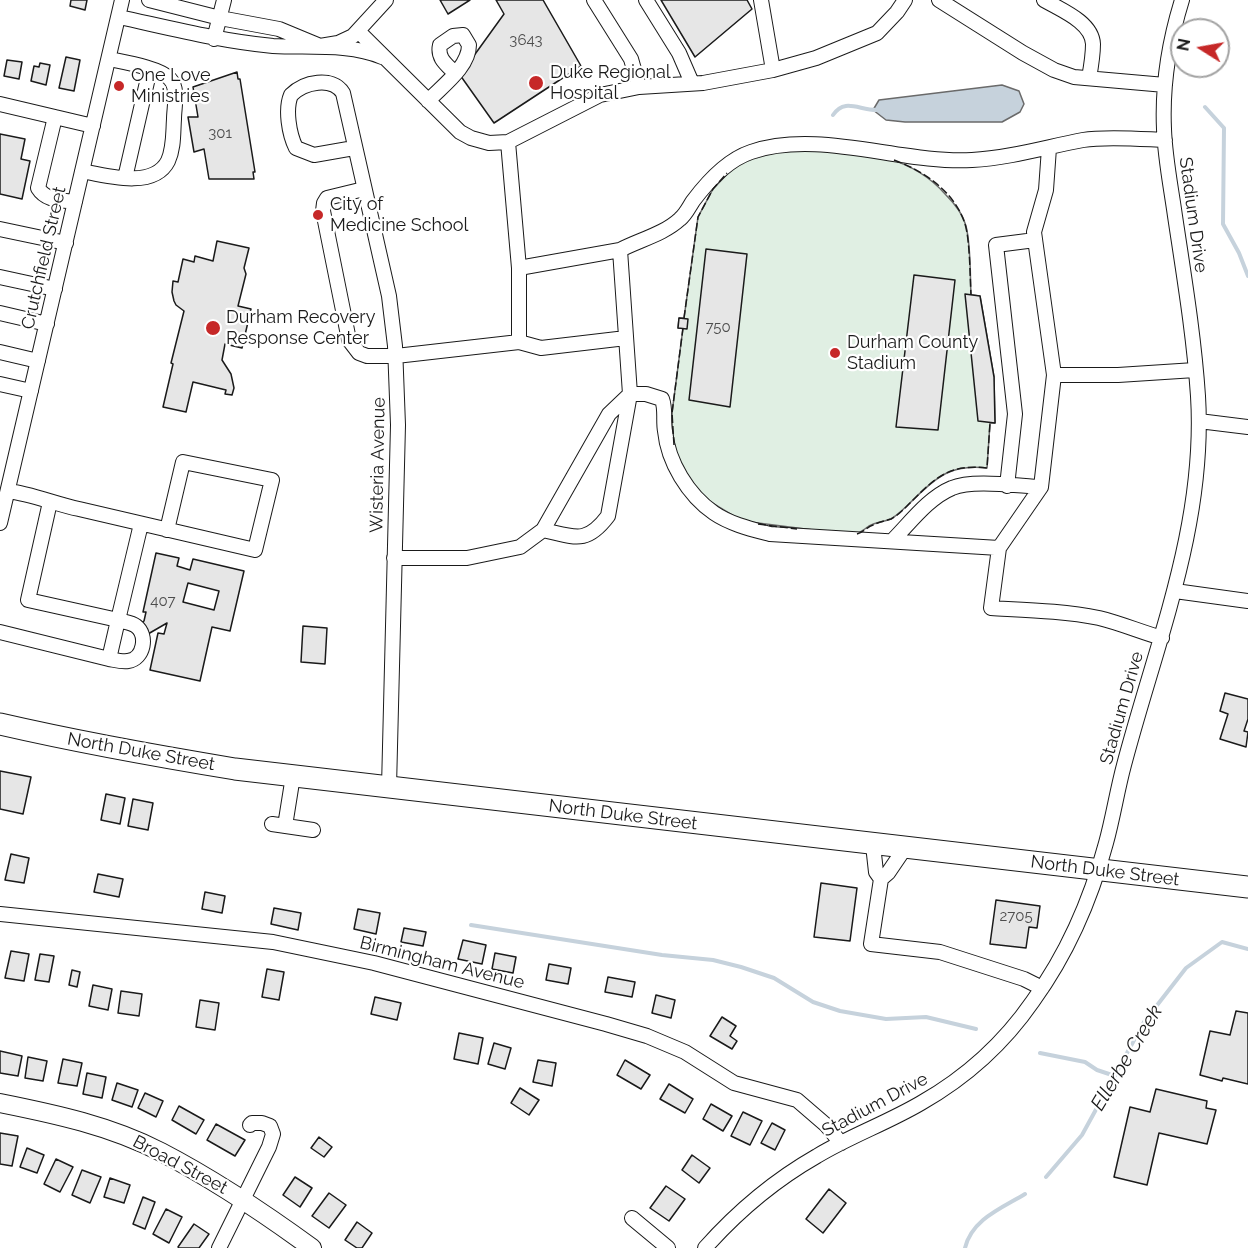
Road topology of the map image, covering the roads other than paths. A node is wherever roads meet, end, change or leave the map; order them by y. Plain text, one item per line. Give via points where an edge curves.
1 (122, 0) edge
2 (149, 0) edge
3 (224, 0) edge
4 (386, 0) edge
5 (594, 0) edge
6 (646, 0) edge
7 (761, 0) edge
8 (905, 0) edge
9 (939, 0) edge
10 (1044, 0) edge
11 (1182, 0) edge
12 (377, 7) edge
13 (118, 17) junction
14 (220, 18) junction
15 (358, 31) junction
16 (214, 39) junction
17 (320, 46) junction
18 (386, 58) junction
19 (109, 59) junction
20 (150, 69) junction
21 (773, 70) junction
22 (454, 74) dead end
23 (1089, 78) junction
24 (692, 83) junction
25 (1165, 85) junction
26 (639, 87) junction
27 (428, 101) junction
28 (0, 104) edge
29 (55, 117) junction
30 (93, 126) junction
31 (1165, 140) junction
32 (508, 142) junction
33 (354, 148) junction
34 (1049, 148) junction
35 (82, 171) junction
36 (125, 178) junction
37 (364, 189) junction
38 (75, 202) junction
39 (0, 228) edge
40 (1035, 240) junction
41 (66, 243) junction
42 (620, 250) junction
43 (519, 268) junction
44 (0, 277) edge
45 (55, 289) junction
46 (0, 313) edge
47 (47, 324) junction
48 (626, 338) junction
49 (519, 342) junction
50 (0, 352) edge
51 (396, 356) junction
52 (38, 361) junction
53 (1196, 370) junction
54 (1054, 375) junction
55 (0, 384) edge
56 (31, 392) junction
57 (630, 394) junction
58 (1199, 421) junction
59 (1248, 427) edge
60 (6, 467) edge
61 (1008, 486) junction
62 (1041, 488) junction
63 (8, 491) junction
64 (50, 502) junction
65 (0, 523) edge
66 (141, 524) junction
67 (167, 530) junction
68 (543, 530) junction
69 (892, 541) junction
70 (999, 548) junction
71 (394, 558) junction
72 (1175, 591) junction
73 (1248, 601) edge
74 (118, 620) junction
75 (0, 632) edge
76 (1162, 638) junction
77 (109, 659) junction
78 (0, 724) edge
79 (293, 776) junction
80 (389, 787) junction
81 (313, 830) dead end
82 (873, 844) junction
83 (905, 848) junction
84 (1098, 870) junction
85 (881, 879) junction
86 (1248, 887) edge
87 (0, 914) edge
88 (1042, 988) junction
89 (0, 1102) edge
90 (250, 1125) dead end
91 (841, 1143) junction
92 (243, 1199) junction
93 (632, 1218) dead end
94 (304, 1246) edge
95 (219, 1248) edge
96 (668, 1248) edge
97 (705, 1248) edge

1 - 13 street, Crutchfield Street
2 - 14 street
3 - 14 street
4 - 12 street
5 - 26 street via 631,58
6 - 24 street
7 - 21 street
8 - 21 street via 876,33 816,58
9 - 23 street via 1039,63 1074,77
10 - 23 street via 1089,31 1093,42
11 - 25 street, Stadium Drive via 1169,49
12 - 15 street
13 - 16 street
13 - 19 street, Crutchfield Street
14 - 16 street
14 - 17 street via 279,29
15 - 17 street via 338,43
15 - 18 street
16 - 17 street via 274,46
17 - 18 street via 373,52
18 - 27 street
19 - 20 street
19 - 30 street, Crutchfield Street
20 - 36 street
20 - 36 street via 171,79 175,90 171,151 161,171 149,177
21 - 24 street
22 - 27 street
23 - 25 street
24 - 26 street
25 - 31 street, Stadium Drive
26 - 32 street via 600,95
27 - 32 street via 471,138 489,143
28 - 29 street
29 - 30 street
29 - 38 street via 38,189 48,198
30 - 35 street, Crutchfield Street
31 - 34 street via 1086,139
31 - 53 street, Stadium Drive
32 - 43 street
33 - 33 street, Wisteria Avenue via 345,98 338,87 313,84 291,95 288,110 296,148 314,155
33 - 37 street, Wisteria Avenue
34 - 40 street via 1046,190
34 - 42 street via 972,160 942,160 808,144 779,145 732,161 682,218
35 - 36 street
35 - 38 street, Crutchfield Street
37 - 51 street, Wisteria Avenue via 389,296
37 - 51 street via 327,198 323,211 349,340 367,357
38 - 41 street, Crutchfield Street
39 - 41 street
40 - 54 street
40 - 61 street via 996,244 1015,414
41 - 45 street, Crutchfield Street
42 - 43 street
42 - 48 street
43 - 49 street
44 - 45 street
45 - 47 street, Crutchfield Street
46 - 47 street
47 - 52 street, Crutchfield Street
48 - 49 street via 541,348
48 - 57 street
49 - 51 street
50 - 52 street
51 - 71 street, Wisteria Avenue
52 - 56 street, Crutchfield Street
53 - 54 street
53 - 58 street, Stadium Drive
54 - 62 street
55 - 56 street
56 - 60 street, Crutchfield Street
57 - 68 street via 609,414
57 - 68 street via 608,516 597,530 579,538
57 - 69 street via 662,399 664,431 672,461 684,482 713,512 734,524 770,534
58 - 59 street
58 - 72 street, Stadium Drive via 1190,530
60 - 63 street, Crutchfield Street
61 - 62 street
61 - 69 street via 968,484 952,488 923,509
62 - 70 street
63 - 64 street
63 - 65 street, Crutchfield Street
64 - 66 street
64 - 74 street via 28,600
66 - 67 street
66 - 74 street
67 - 67 street via 255,550 272,480 183,462
68 - 71 street via 520,547 467,558
69 - 70 street
70 - 76 street via 991,608 1095,617
71 - 80 street, Wisteria Avenue
72 - 73 street
72 - 76 street, Stadium Drive
74 - 77 street
74 - 77 street via 138,627 143,644 135,659
75 - 77 street
76 - 84 street, Stadium Drive via 1123,766
78 - 79 highway, North Duke Street via 155,756
79 - 80 highway, North Duke Street
79 - 81 street via 278,825
80 - 82 highway, North Duke Street
82 - 83 highway, North Duke Street
82 - 85 street via 876,872
83 - 84 highway, North Duke Street
83 - 85 street
84 - 86 highway, North Duke Street
84 - 88 street, Stadium Drive via 1071,936
85 - 88 street via 871,944 940,952
87 - 91 street, Birmingham Avenue via 273,942 374,963 606,1024 685,1053 734,1083 797,1100
88 - 91 street, Stadium Drive via 1004,1038 956,1080 921,1104
89 - 92 main road, Broad Street via 121,1135 160,1152
90 - 92 street via 270,1126 273,1134
91 - 97 street, Stadium Drive via 757,1198
92 - 94 main road, Broad Street
92 - 95 street
93 - 96 street

